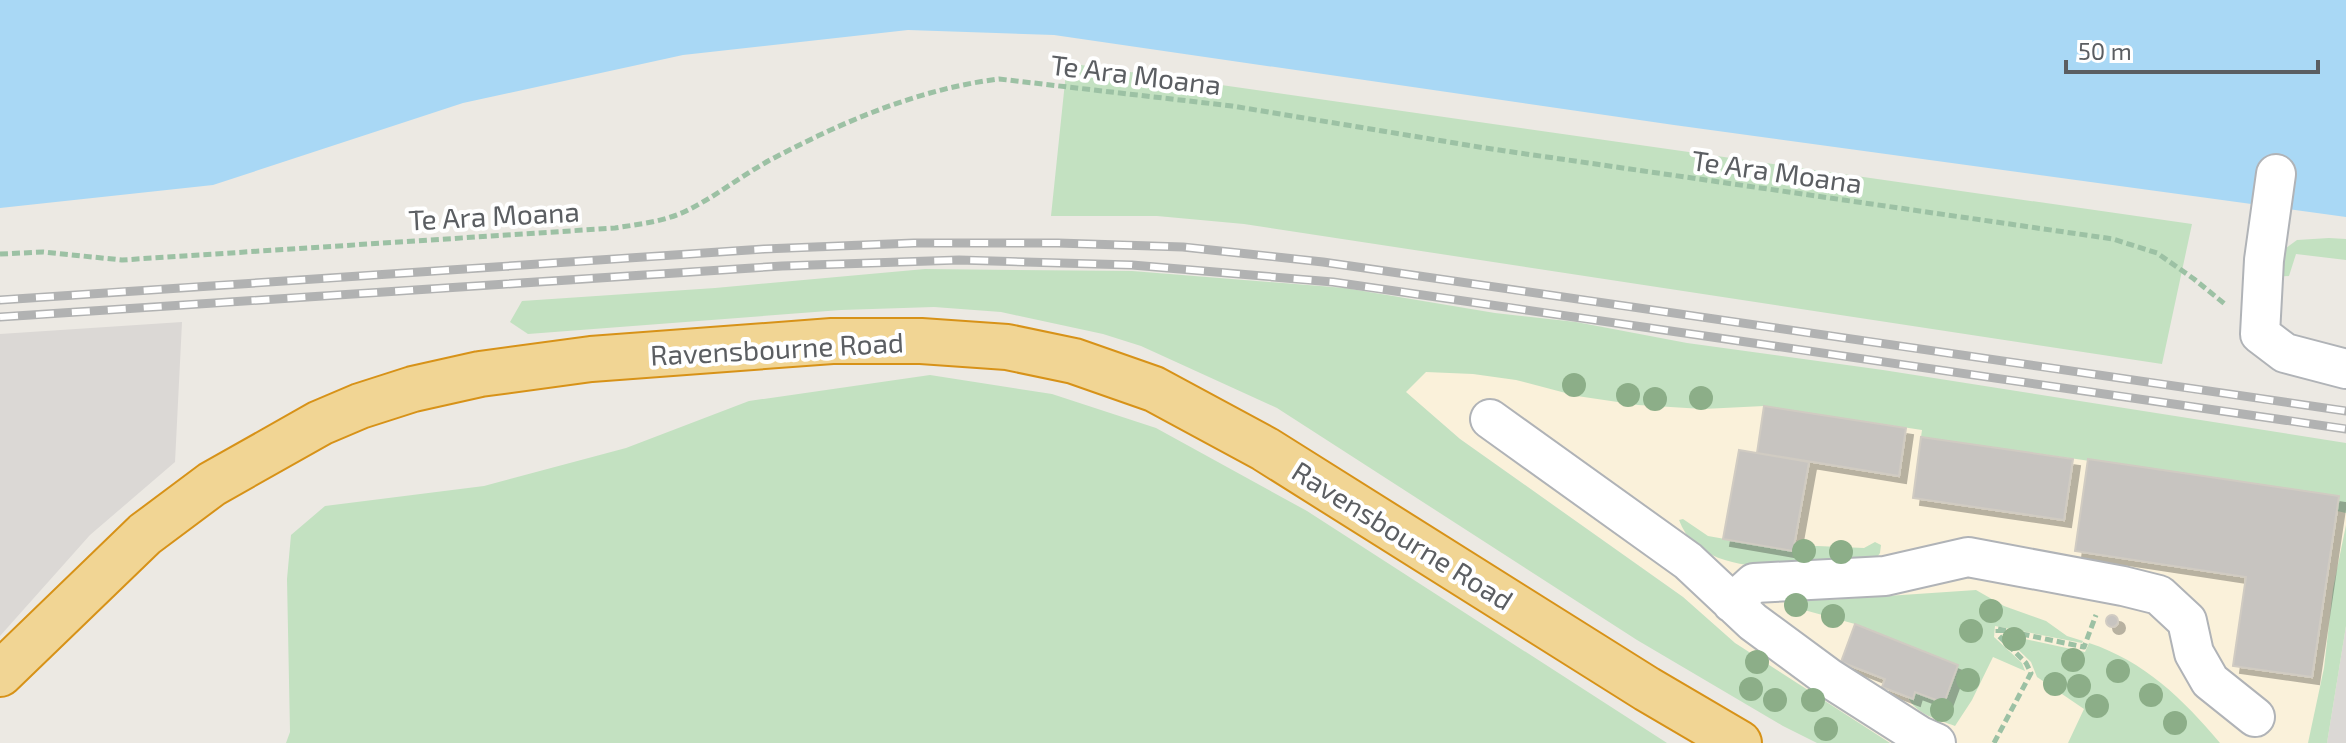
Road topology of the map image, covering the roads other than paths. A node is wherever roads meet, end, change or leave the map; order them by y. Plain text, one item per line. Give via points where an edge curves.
1 (2276, 174) dead end
2 (2346, 369) edge
3 (1490, 419) dead end
4 (1732, 603) junction
5 (0, 674) edge
6 (2255, 717) dead end
7 (1739, 743) edge
8 (1936, 743) edge

1 - 2 street via 2260,334 2285,353
3 - 4 street via 1688,561
4 - 6 street via 1754,583 1885,576 1968,557 2123,586 2159,595 2187,621 2194,653 2210,681
4 - 8 street via 1829,678
5 - 7 highway, Ravensbourne Road via 145,534 212,484 360,406 480,374 591,359 832,341 921,341 1007,347 1074,361 1154,389 1265,449

